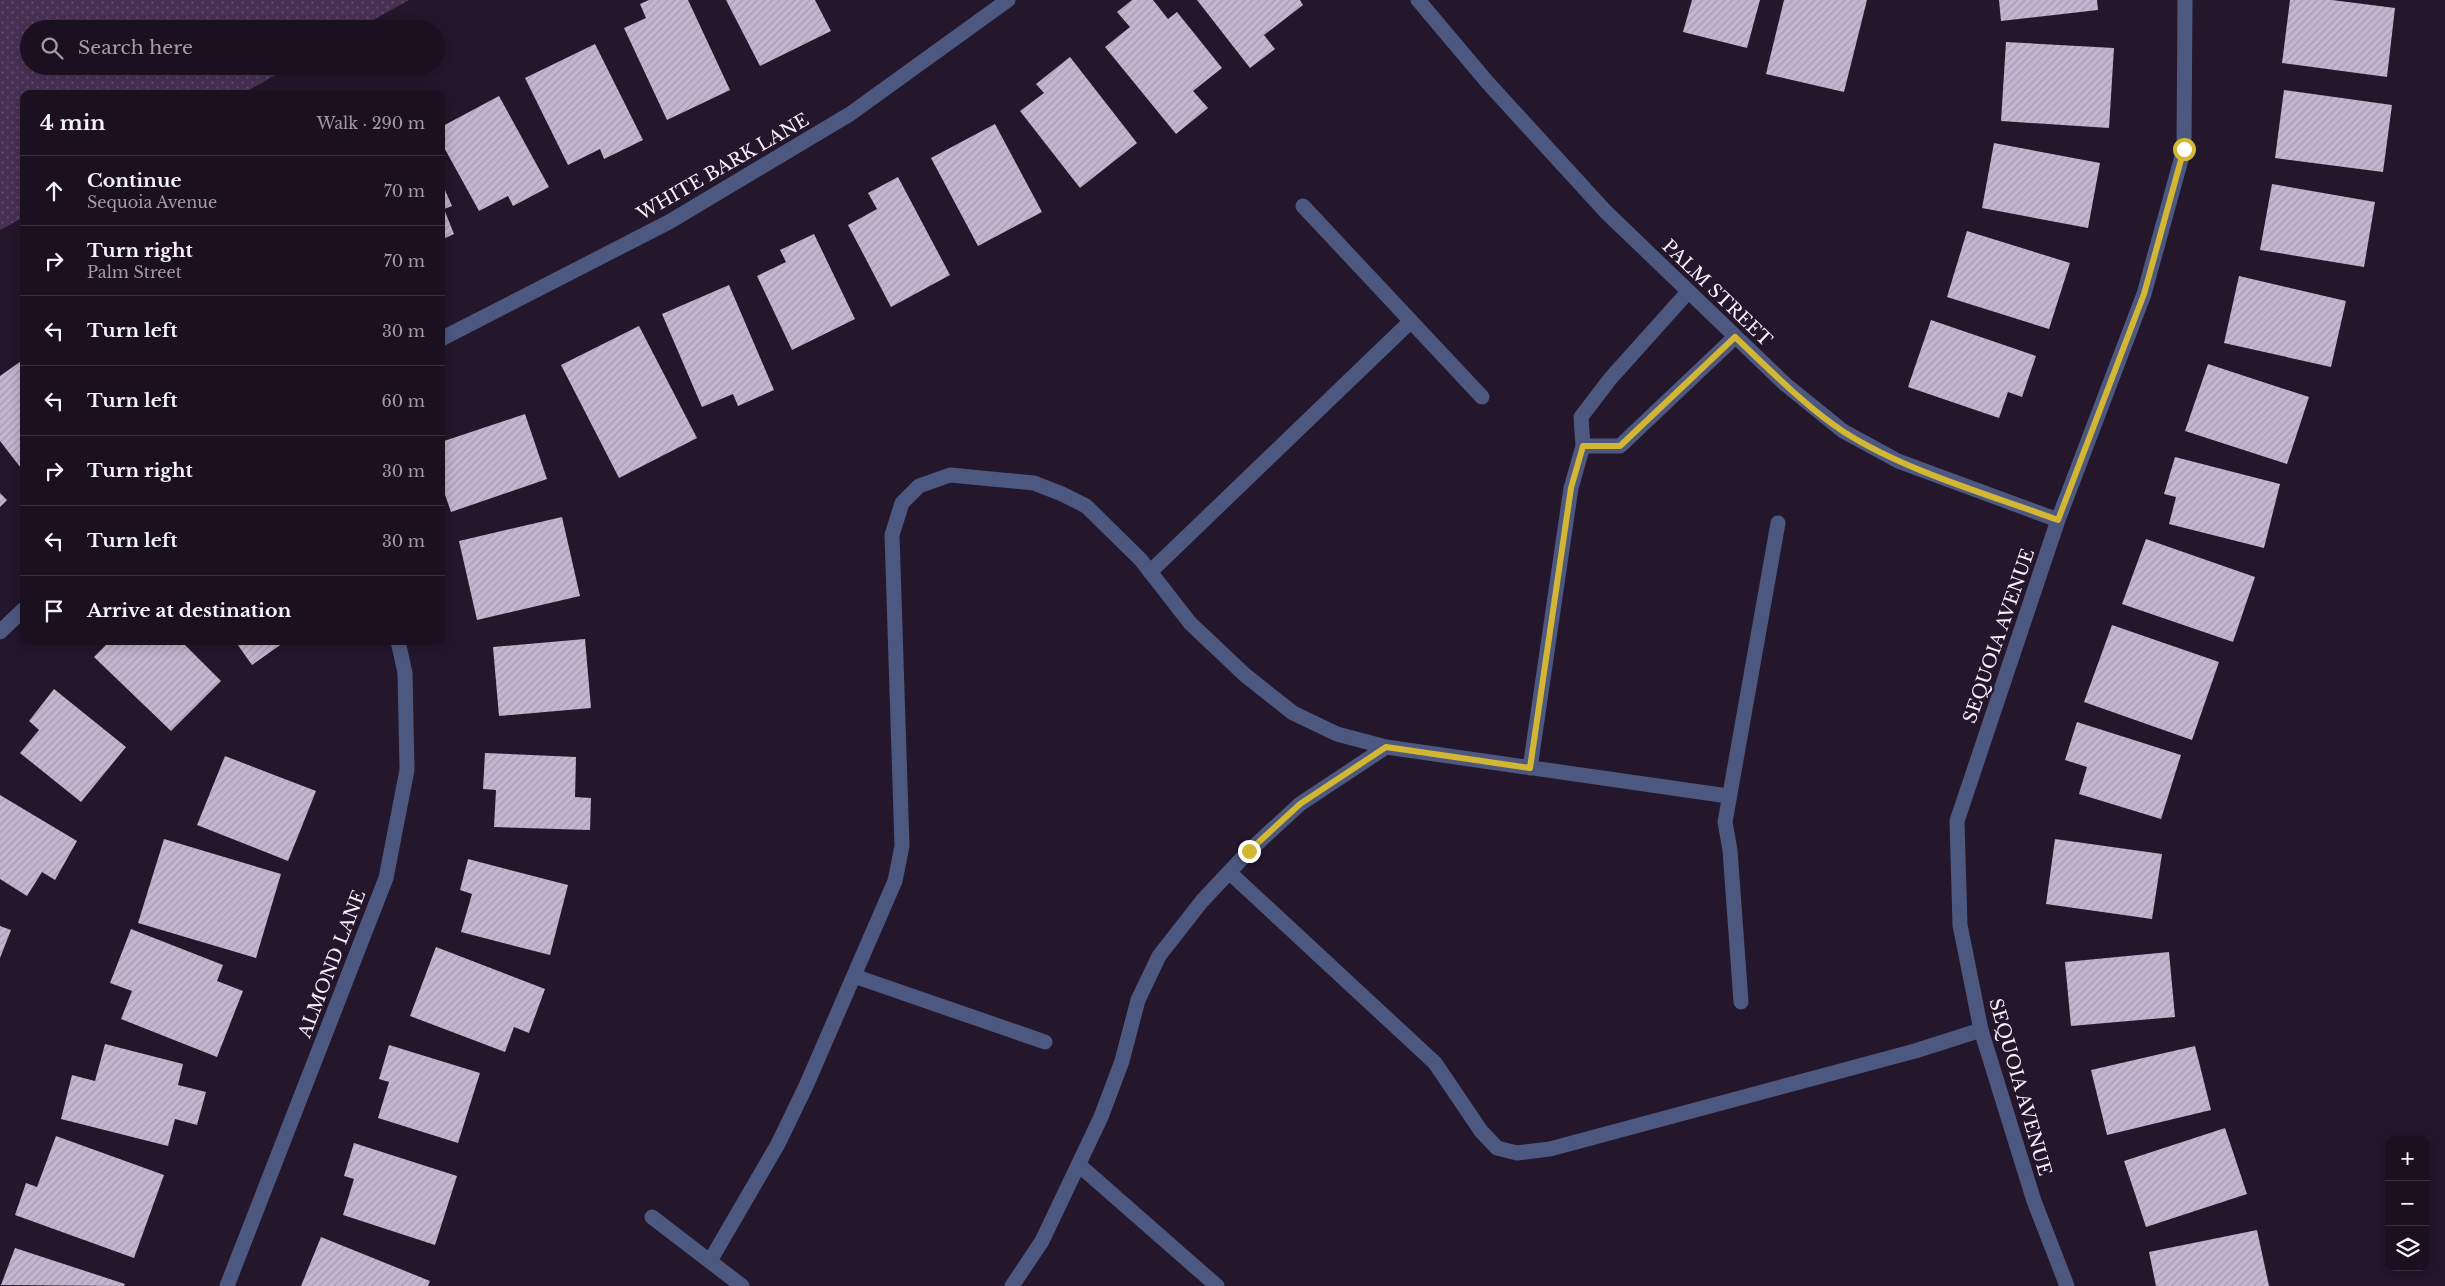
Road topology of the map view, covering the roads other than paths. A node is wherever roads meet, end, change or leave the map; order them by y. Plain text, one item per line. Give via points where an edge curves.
1 (1008, 0) edge
2 (1418, 0) edge
3 (2185, 0) edge
4 (1303, 206) dead end
5 (1688, 292) junction
6 (1411, 321) junction
7 (445, 336) edge
8 (1735, 337) junction
9 (1482, 397) dead end
10 (1583, 446) junction
11 (2058, 520) junction
12 (1778, 523) dead end
13 (1150, 572) junction
14 (20, 613) edge
15 (0, 632) edge
16 (399, 645) edge
17 (1386, 747) junction
18 (1530, 768) junction
19 (1728, 796) junction
20 (1230, 872) junction
21 (854, 976) junction
22 (1741, 1002) dead end
23 (1981, 1030) junction
24 (1045, 1042) dead end
25 (1080, 1165) junction
26 (652, 1217) dead end
27 (710, 1261) junction
28 (228, 1286) edge
29 (742, 1286) edge
30 (1012, 1286) edge
31 (1217, 1286) edge
32 (2067, 1286) edge

1 - 7 street, WHITE BARK LANE via 850,114 669,222
2 - 5 street, PALM STREET via 1599,205
3 - 11 street, SEQUOIA AVENUE via 2184,149 2144,294
4 - 6 street
5 - 8 street, PALM STREET
5 - 10 street via 1610,379 1581,417
6 - 9 street
6 - 13 street
8 - 10 street via 1620,446
8 - 11 street, PALM STREET via 1785,384 1844,432 1898,461
10 - 18 street via 1571,488
11 - 23 street, SEQUOIA AVENUE via 1957,821 1960,925
12 - 19 street
13 - 17 street via 1190,623 1293,713 1337,734
13 - 21 street via 1086,506 1034,483 950,474 919,486 902,503 892,535 902,846 894,881
14 - 15 street
16 - 28 street, ALMOND LANE via 405,674 407,770 386,878
17 - 18 street
17 - 20 street via 1300,804
18 - 19 street
19 - 22 street via 1725,822 1730,850
20 - 23 street via 1435,1063 1481,1131 1497,1148 1517,1152 1550,1149 1915,1051
20 - 25 street via 1202,901 1159,956 1138,1000 1122,1061
21 - 24 street
21 - 27 street via 778,1144
23 - 32 street, SEQUOIA AVENUE via 2034,1201
25 - 30 street via 1042,1241
25 - 31 street
26 - 27 street
27 - 29 street

